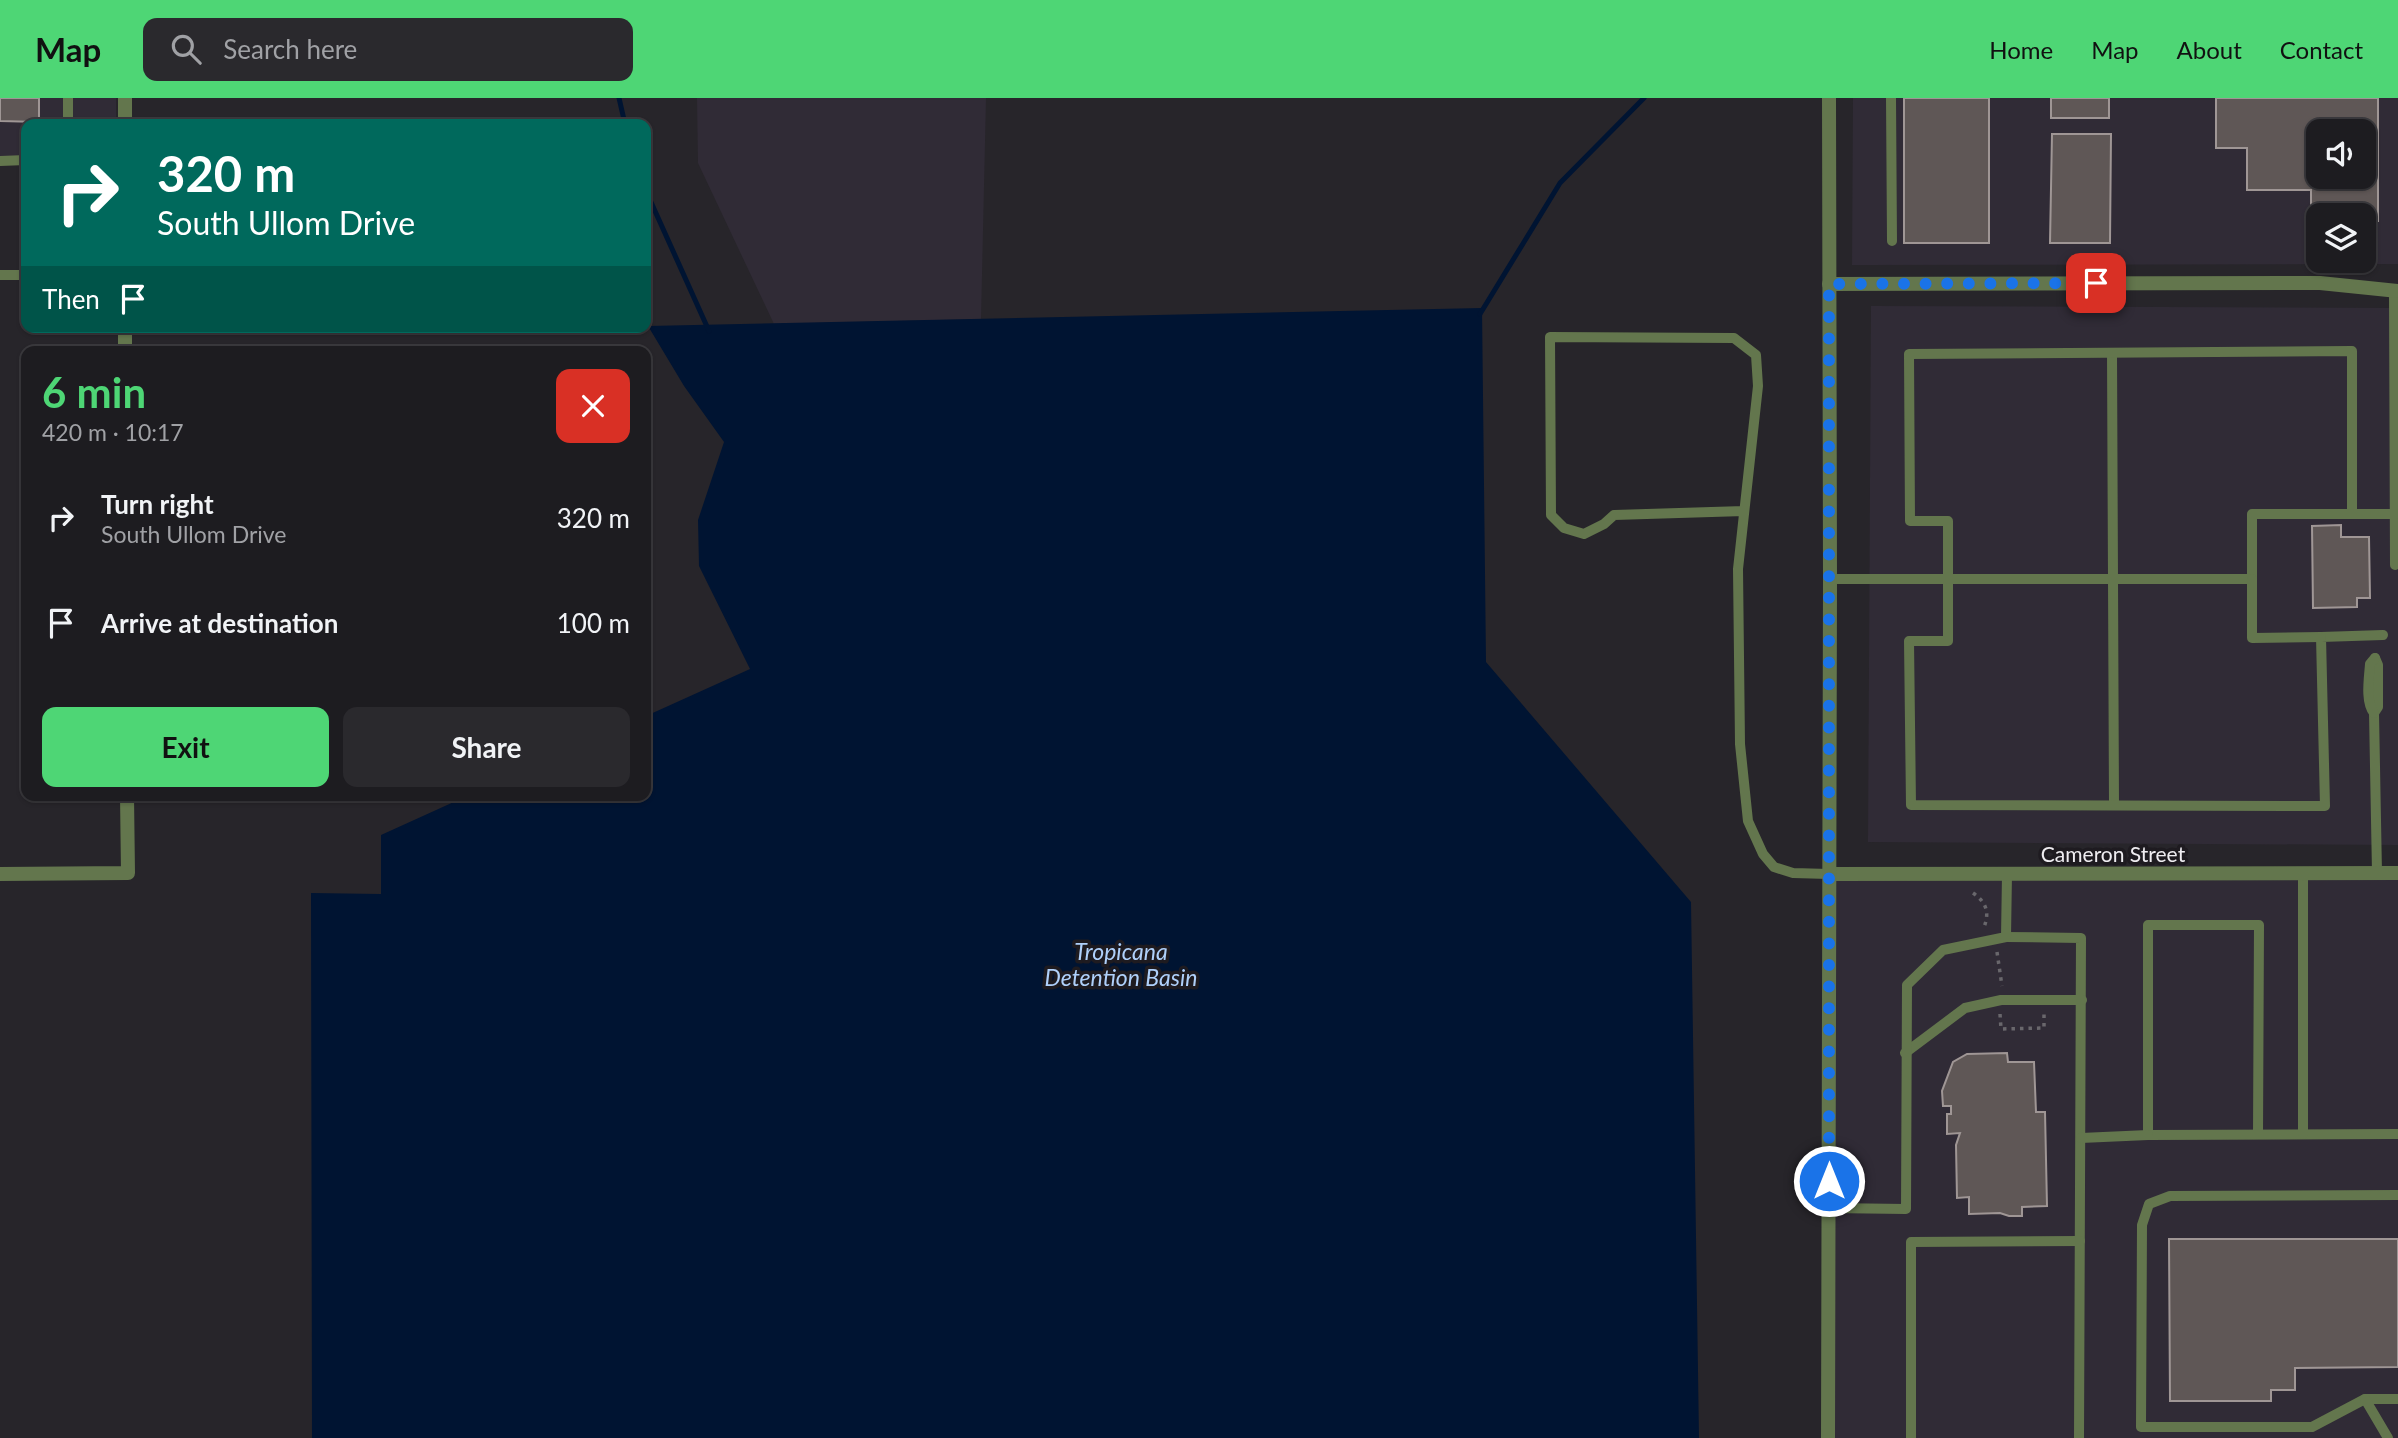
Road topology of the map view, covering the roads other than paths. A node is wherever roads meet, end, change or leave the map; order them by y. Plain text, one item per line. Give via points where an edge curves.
1 (68, 98) edge
2 (125, 98) edge
3 (1829, 98) edge
4 (1891, 98) edge
5 (68, 119) edge
6 (125, 119) edge
7 (0, 160) edge
8 (21, 160) edge
9 (1892, 242) dead end
10 (0, 275) edge
11 (21, 275) edge
12 (1829, 284) junction
13 (2396, 290) edge
14 (2112, 353) junction
15 (1744, 511) junction
16 (2352, 514) junction
17 (2395, 514) junction
18 (2395, 565) dead end
19 (1830, 579) junction
20 (2112, 579) junction
21 (2252, 579) junction
22 (1948, 580) junction
23 (2383, 635) dead end
24 (2321, 637) junction
25 (2374, 713) dead end
26 (127, 801) edge
27 (2114, 805) junction
28 (0, 873) edge
29 (2377, 873) junction
30 (2398, 873) edge
31 (1829, 874) junction
32 (2007, 874) junction
33 (2303, 874) junction
34 (2006, 937) junction
35 (2082, 1000) junction
36 (1905, 1053) junction
37 (2303, 1134) junction
38 (2398, 1134) edge
39 (2148, 1135) junction
40 (2258, 1135) junction
41 (2081, 1138) junction
42 (2398, 1195) edge
43 (1829, 1208) junction
44 (2080, 1241) junction
45 (2365, 1399) junction
46 (2398, 1399) edge
47 (1828, 1438) edge
48 (1912, 1438) edge
49 (2079, 1438) edge
50 (2388, 1438) edge

1 - 5 lane
2 - 6 street
3 - 12 street
4 - 9 lane
7 - 8 lane
10 - 11 lane
12 - 13 street via 2319,283
12 - 19 street
13 - 17 lane
14 - 16 lane via 2352,351
14 - 20 lane
14 - 22 lane via 1909,354 1910,521 1948,521
15 - 15 lane via 1758,386 1756,355 1734,338 1550,337 1551,515 1564,527 1584,534 1614,515
15 - 31 lane via 1738,569 1740,744 1748,821 1774,867 1793,873
16 - 17 lane
16 - 21 lane via 2252,514
17 - 18 lane
19 - 22 lane
19 - 31 street
20 - 21 lane
20 - 22 lane
20 - 27 lane
21 - 24 lane via 2252,638
22 - 27 lane via 1948,641 1909,641 1911,805
23 - 24 lane
24 - 27 lane via 2325,806
25 - 29 lane
26 - 28 street via 128,873
29 - 30 street, Cameron Street
29 - 33 street, Cameron Street
31 - 32 street, Cameron Street
31 - 43 street
32 - 33 street, Cameron Street
32 - 34 lane
33 - 37 lane
34 - 35 lane via 2081,937
34 - 36 lane via 1944,950 1907,985
35 - 36 lane via 2001,1000 1965,1008
35 - 41 lane
36 - 43 lane via 1906,1209
37 - 38 lane
37 - 40 lane
39 - 40 lane
39 - 40 lane via 2148,925 2259,925
39 - 41 lane
41 - 44 lane
42 - 45 lane via 2170,1196 2149,1204 2142,1225 2141,1427 2312,1427
43 - 47 street
44 - 48 lane via 1912,1241
44 - 49 lane
45 - 46 lane
45 - 50 lane

